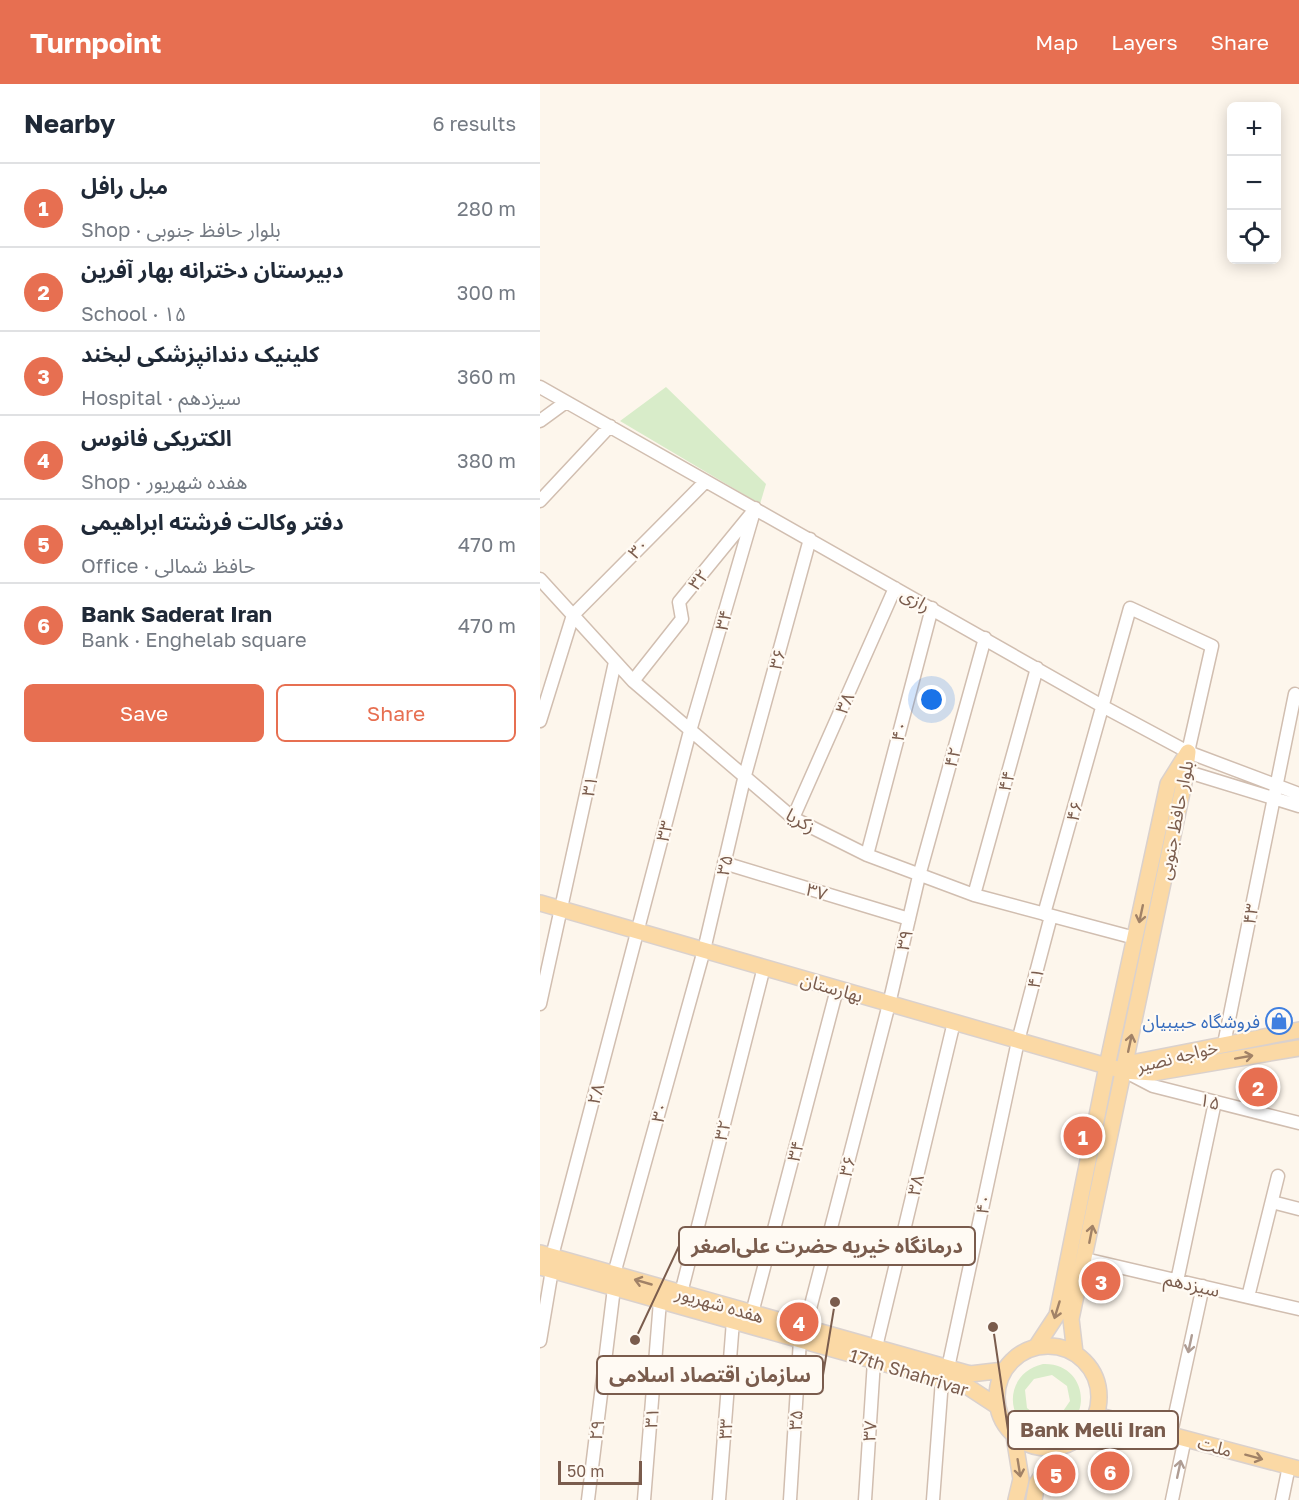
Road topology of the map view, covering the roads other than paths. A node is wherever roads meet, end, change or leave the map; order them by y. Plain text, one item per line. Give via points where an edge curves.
1 (540, 387) edge
2 (566, 402) junction
3 (540, 421) edge
4 (610, 426) junction
5 (705, 482) junction
6 (540, 501) edge
7 (755, 508) junction
8 (810, 539) junction
9 (540, 579) edge
10 (896, 588) junction
11 (932, 608) junction
12 (573, 615) junction
13 (985, 638) junction
14 (615, 662) junction
15 (1037, 668) junction
16 (633, 681) junction
17 (1294, 694) dead end
18 (1104, 707) junction
19 (540, 721) edge
20 (690, 731) junction
21 (1188, 752) junction
22 (1185, 771) junction
23 (744, 779) junction
24 (1275, 791) junction
25 (1299, 794) edge
26 (1299, 806) edge
27 (793, 818) junction
28 (867, 855) junction
29 (724, 863) junction
30 (919, 876) junction
31 (974, 895) junction
32 (540, 903) edge
33 (562, 910) junction
34 (1048, 915) junction
35 (909, 919) junction
36 (638, 931) junction
37 (1136, 938) junction
38 (704, 950) junction
39 (764, 967) junction
40 (837, 989) junction
41 (540, 1004) edge
42 (889, 1004) junction
43 (954, 1022) junction
44 (1299, 1030) edge
45 (1018, 1041) junction
46 (1224, 1044) junction
47 (1299, 1048) edge
48 (1107, 1066) junction
49 (1152, 1066) junction
50 (1124, 1071) junction
51 (1215, 1102) junction
52 (1299, 1123) edge
53 (1278, 1176) dead end
54 (1272, 1203) junction
55 (1299, 1209) edge
56 (1085, 1259) junction
57 (546, 1262) edge
58 (614, 1281) junction
59 (1177, 1281) junction
60 (1203, 1286) junction
61 (681, 1293) junction
62 (1248, 1297) junction
63 (660, 1301) junction
64 (1299, 1309) edge
65 (752, 1313) junction
66 (733, 1321) junction
67 (803, 1334) junction
68 (540, 1341) edge
69 (1036, 1347) junction
70 (1075, 1353) junction
71 (875, 1354) junction
72 (1004, 1370) junction
73 (945, 1374) junction
74 (997, 1406) junction
75 (1096, 1415) junction
76 (1014, 1436) junction
77 (1178, 1436) junction
78 (1060, 1447) junction
79 (1294, 1468) edge
80 (588, 1500) edge
81 (644, 1500) edge
82 (719, 1500) edge
83 (790, 1500) edge
84 (865, 1500) edge
85 (933, 1500) edge
86 (1016, 1500) edge
87 (1034, 1500) edge
88 (1172, 1500) edge
89 (1282, 1500) edge

1 - 2 street, رازی
2 - 3 street
2 - 4 street, رازی
4 - 5 street, رازی
4 - 6 street
5 - 7 street, رازی
5 - 12 street, ۳۰
7 - 8 street, رازی
7 - 16 street, ۳۲ via 679,602 682,619
7 - 20 street, ۳۴
8 - 10 street, رازی
8 - 23 street, ۳۶
9 - 12 street, زکریا
10 - 11 street, رازی
10 - 27 street, ۳۸
11 - 13 street, رازی
11 - 28 street, ۴۰
12 - 14 street, زکریا
12 - 19 street
13 - 15 street, رازی
13 - 30 street, ۴۲
14 - 16 street, زکریا
14 - 33 street, ۳۱
15 - 18 street, رازی
15 - 31 street, ۴۴
16 - 20 street, زکریا
17 - 24 street, ۴۳
18 - 21 street, رازی
18 - 21 street, ۴۶ via 1130,608 1212,646
18 - 34 street, ۴۶
20 - 23 street, زکریا
20 - 36 street, ۳۳
21 - 22 main road, بلوار حافظ جنوبی
21 - 24 street, رازی
21 -> 37 main road, بلوار حافظ جنوبی via 1168,784
22 - 24 street
50 -> 22 main road, بلوار حافظ جنوبی
23 - 27 street, زکریا
23 - 29 street, ۳۵
24 - 25 street, رازی
24 - 26 street
24 - 46 street, ۴۳
27 - 28 street, زکریا
28 - 30 street, زکریا
29 - 35 street, ۳۷
29 - 38 street, ۳۵
30 - 31 street, زکریا
30 - 35 street, ۳۹
31 - 34 street, زکریا
32 - 33 main road, بهارستان
33 - 36 main road, بهارستان
33 - 41 street, ۳۱
34 - 37 street, زکریا
34 - 45 street, ۴۱
35 - 42 street, ۳۹
36 - 38 main road, بهارستان
36 - 57 street, ۲۸
37 - 48 main road, بلوار حافظ جنوبی
38 - 39 main road, بهارستان
38 - 58 street, ۳۰
39 - 40 main road, بهارستان
39 - 61 street, ۳۲
40 - 42 main road, بهارستان
40 - 65 street, ۳۴
42 - 43 main road, بهارستان
42 - 67 street, ۳۶
43 - 45 main road, بهارستان
43 - 71 street, ۳۸
44 - 46 main road, خواجه نصیر
45 - 48 main road, بهارستان
45 - 73 street, ۴۰
46 - 49 main road, خواجه نصیر
49 -> 47 main road, خواجه نصیر
48 - 50 main road, بهارستان
48 -> 69 main road, بلوار حافظ جنوبی via 1057,1315
49 - 50 main road, خواجه نصیر via 1136,1062
50 - 51 street, ۱۵ via 1153,1086
56 -> 50 main road, بلوار حافظ جنوبی
51 - 52 street, ۱۵
51 - 59 street
53 - 54 street
54 - 55 street
54 - 62 street
56 - 59 street, سیزدهم
56 - 70 main road, بلوار حافظ جنوبی via 1071,1319
57 - 58 main road, 17th Shahrivar
57 - 68 street, ۲۸
61 -> 58 main road, هفده شهریور
58 - 63 main road, 17th Shahrivar
58 - 80 street, ۲۹
59 - 60 street, سیزدهم
60 - 62 street, سیزدهم
60 -> 77 street
61 - 65 main road, هفده شهریور
62 - 64 street, سیزدهم
63 - 66 main road, 17th Shahrivar
63 - 81 street, ۳۱
65 - 67 main road, هفده شهریور
66 - 67 main road, 17th Shahrivar
66 - 82 street, ۳۳
67 - 71 main road, 17th Shahrivar
67 - 83 street, ۳۵
69 - 70 main road via 1057,1346
69 - 72 main road via 1018,1355
70 - 75 main road via 1089,1365 1097,1380 1100,1398
71 - 73 main road, 17th Shahrivar
71 - 84 street, ۳۷
72 - 73 main road
72 - 74 main road via 997,1390
73 - 74 main road, 17th Shahrivar
73 - 85 street
74 - 76 main road
75 - 77 main road, ملت
75 - 78 main road via 1084,1434
76 - 78 main road via 1032,1446
76 -> 86 main road via 1021,1479
77 -> 79 main road, ملت
88 -> 77 street
78 - 87 main road via 1037,1483
79 - 89 street

